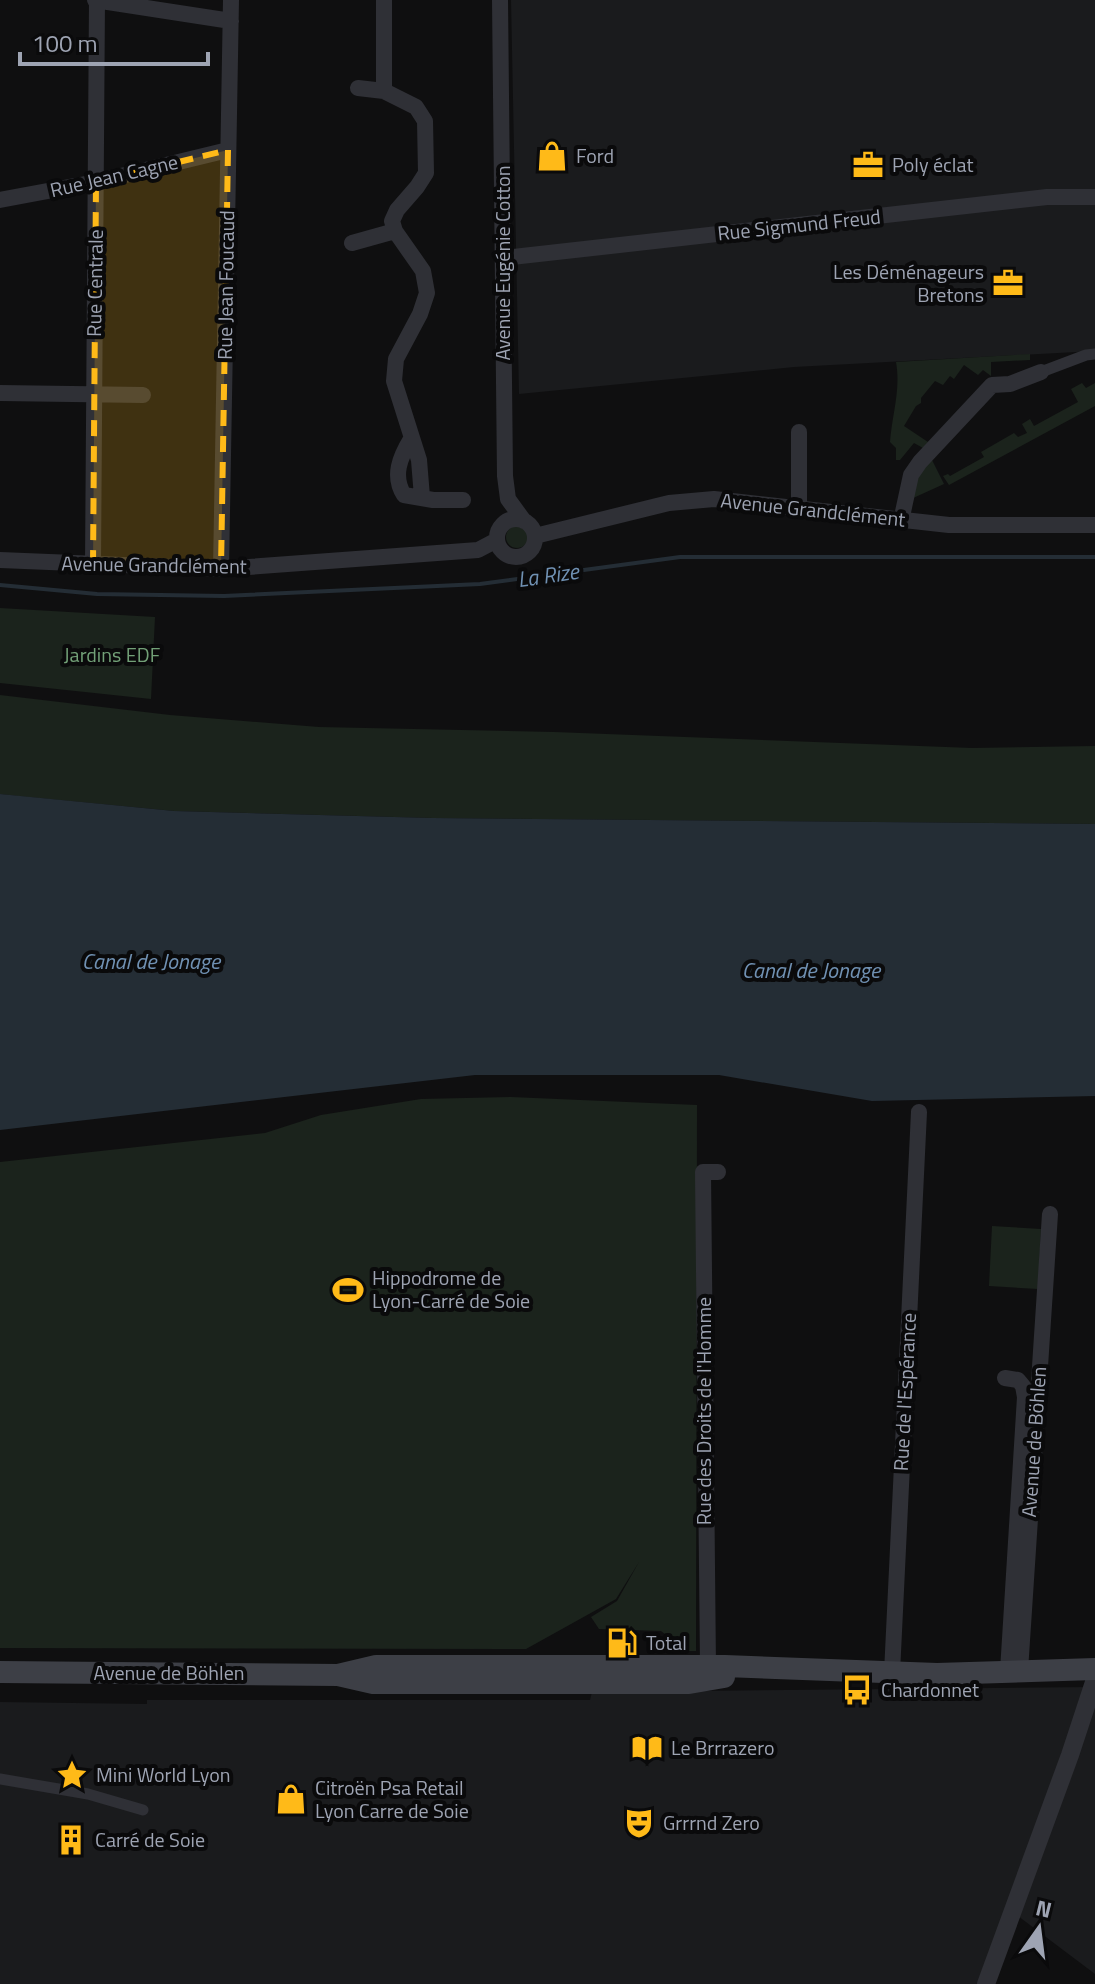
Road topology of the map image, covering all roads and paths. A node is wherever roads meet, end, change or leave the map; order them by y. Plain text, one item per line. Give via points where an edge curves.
1 (96, 0) edge
2 (231, 0) edge
3 (384, 0) edge
4 (500, 0) edge
5 (128, 2) edge
6 (231, 21) junction
7 (358, 88) dead end
8 (384, 91) junction
9 (228, 150) junction
10 (96, 182) junction
11 (1095, 197) edge
12 (0, 200) edge
13 (395, 231) junction
14 (352, 243) dead end
15 (504, 258) junction
16 (1095, 354) edge
17 (1041, 372) joint
18 (0, 393) edge
19 (94, 394) junction
20 (143, 395) dead end
21 (799, 432) dead end
22 (463, 500) dead end
23 (799, 509) junction
24 (524, 521) junction
25 (901, 521) junction
26 (1095, 525) edge
27 (535, 536) junction
28 (497, 540) junction
29 (0, 560) edge
30 (93, 565) junction
31 (221, 569) junction
32 (919, 1112) dead end
33 (718, 1172) dead end
34 (1050, 1214) dead end
35 (1005, 1378) dead end
36 (699, 1666) junction
37 (752, 1668) junction
38 (1095, 1669) edge
39 (1014, 1671) junction
40 (0, 1672) edge
41 (892, 1673) junction
42 (338, 1675) junction
43 (1095, 1679) edge
44 (655, 1682) junction
45 (0, 1779) edge
46 (143, 1810) dead end
47 (986, 1984) edge

1 - 5 street
1 - 10 street, Rue Centrale
2 - 6 street, Rue Jean Foucaud
3 - 8 street
4 - 15 street, Avenue Eugénie Cotton
5 - 6 street
6 - 9 street, Rue Jean Foucaud
7 - 8 street
8 - 13 street via 416,107 425,121 426,173 397,210
9 - 10 street, Rue Jean Cagne
9 - 31 street, Rue Jean Foucaud
10 - 12 street, Rue Jean Cagne
10 - 19 street, Rue Centrale
11 - 15 street, Rue Sigmund Freud via 1047,197
13 - 14 street
13 - 22 street via 423,271 427,293 396,359 394,381 419,460 422,497
15 - 24 street, Avenue Eugénie Cotton via 505,476 508,499
16 - 17 street
17 - 25 street via 992,385 911,475
18 - 19 street
19 - 20 street
19 - 30 street, Rue Centrale
21 - 23 street
23 - 25 street, Avenue Grandclément
23 - 27 street, Avenue Grandclément via 714,499 682,501
24 - 27 street
24 - 28 street via 506,522
25 - 26 street, Avenue Grandclément
27 - 28 street via 532,548 516,557 504,552
28 - 31 street, Avenue Grandclément via 478,550
29 - 30 street, Avenue Grandclément
30 - 31 street, Avenue Grandclément
32 - 41 street, Rue de l'Espérance
33 - 36 street, Rue des Droits de l'Homme via 703,1172
34 - 39 street, Avenue de Böhlen
35 - 39 street via 1018,1380 1025,1397
36 - 37 main road, Avenue de Böhlen
36 - 42 main road, Avenue de Böhlen via 376,1666
36 - 44 main road, Avenue de Böhlen via 691,1674
37 - 41 main road, Avenue de Böhlen
37 - 44 main road, Avenue de Böhlen via 689,1683
38 - 39 main road, Avenue de Böhlen
39 - 41 main road, Avenue de Böhlen
40 - 42 main road, Avenue de Böhlen
42 - 44 main road, Avenue de Böhlen via 373,1683
43 - 47 street
45 - 46 street

